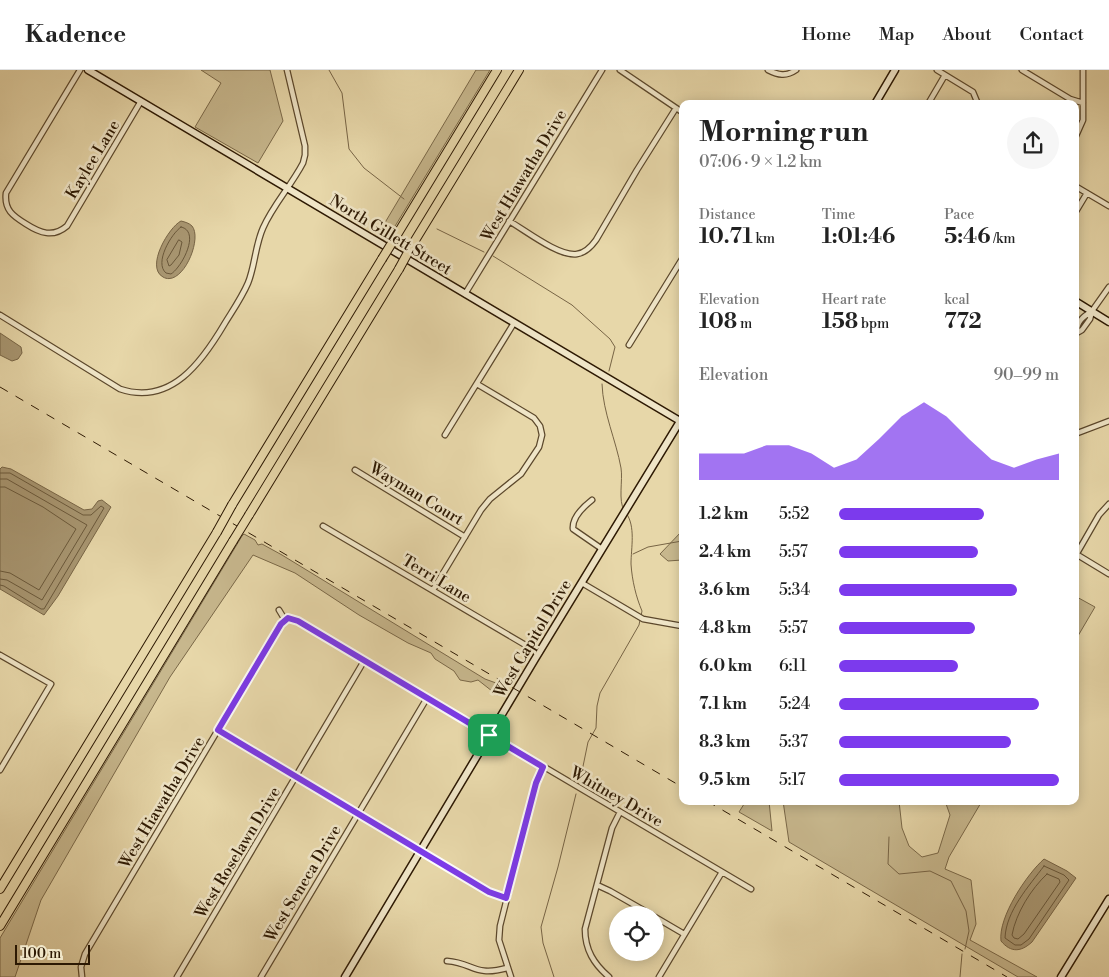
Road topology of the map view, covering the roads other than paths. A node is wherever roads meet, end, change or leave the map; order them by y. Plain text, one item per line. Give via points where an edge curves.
1 (80, 70) edge
2 (88, 70) edge
3 (287, 70) edge
4 (497, 70) edge
5 (519, 70) edge
6 (602, 70) edge
7 (620, 70) edge
8 (768, 70) edge
9 (796, 70) edge
10 (895, 70) edge
11 (937, 70) edge
12 (1022, 70) edge
13 (1083, 70) edge
14 (946, 75) junction
15 (877, 100) edge
16 (930, 100) edge
17 (976, 100) edge
18 (1073, 100) edge
19 (142, 101) junction
20 (1079, 102) edge
21 (1083, 103) junction
22 (676, 108) junction
23 (679, 110) edge
24 (1079, 131) edge
25 (288, 188) junction
26 (1079, 188) edge
27 (1087, 193) junction
28 (1079, 206) edge
29 (1109, 206) edge
30 (509, 221) junction
31 (679, 264) edge
32 (1109, 287) edge
33 (465, 294) junction
34 (1079, 303) edge
35 (1092, 311) junction
36 (1, 317) edge
37 (1109, 322) edge
38 (514, 323) junction
39 (1079, 323) edge
40 (629, 344) dead end
41 (478, 384) junction
42 (679, 418) edge
43 (1109, 421) edge
44 (679, 422) edge
45 (1079, 432) edge
46 (445, 435) dead end
47 (355, 470) dead end
48 (592, 500) dead end
49 (1109, 504) edge
50 (323, 526) dead end
51 (465, 537) junction
52 (602, 549) junction
53 (1079, 549) edge
54 (1079, 556) edge
55 (1109, 574) edge
56 (582, 583) junction
57 (433, 590) junction
58 (279, 610) dead end
59 (287, 619) junction
60 (679, 625) edge
61 (538, 653) junction
62 (0, 655) edge
63 (364, 661) junction
64 (427, 698) junction
65 (218, 730) junction
66 (489, 735) junction
67 (543, 767) junction
68 (0, 770) edge
69 (296, 776) junction
70 (620, 812) junction
71 (358, 813) junction
72 (421, 851) junction
73 (722, 872) junction
74 (597, 885) junction
75 (0, 889) edge
76 (751, 889) dead end
77 (506, 898) junction
78 (1109, 899) edge
79 (636, 906) edge
80 (664, 922) edge
81 (0, 926) edge
82 (684, 934) junction
83 (447, 961) dead end
84 (507, 968) junction
85 (82, 977) edge
86 (177, 977) edge
87 (261, 977) edge
88 (345, 977) edge
89 (511, 977) edge
90 (609, 977) edge
91 (659, 977) edge
92 (1061, 977) edge

1 - 19 street, Kaylee Lane via 6,193 6,204 12,215 39,232 63,229 71,219
2 - 19 street, North Gillett Street
3 - 25 street via 305,150 303,163
4 - 75 highway, bridge
5 - 81 highway, bridge
6 - 30 street, West Hiawatha Drive
7 - 22 street
8 - 9 street via 780,75
10 - 15 street
11 - 14 street
12 - 18 street
13 - 21 street
14 - 16 street
14 - 17 street via 973,92
19 - 25 street, North Gillett Street
20 - 21 street
21 - 24 street
22 - 23 street
22 - 30 street via 589,248 576,254 563,252
25 - 33 street, North Gillett Street
25 - 36 street via 263,228 248,284 219,333 199,362 165,388 145,394 120,389
26 - 27 street
27 - 28 street
27 - 29 street
30 - 33 street, West Hiawatha Drive
31 - 40 street
32 - 35 street
33 - 38 street, North Gillett Street
34 - 35 street
35 - 37 street
35 - 39 street
38 - 41 street
38 - 42 street, North Gillett Street
41 - 46 street
41 - 51 street via 534,418 542,435 539,447 525,470 485,505
43 - 45 street
44 - 52 street, West Capitol Drive
47 - 51 street, Wayman Court
48 - 52 street via 583,506 573,530
49 - 53 street
50 - 57 street, Terri Lane
51 - 57 street
52 - 56 street, West Capitol Drive
54 - 55 street
56 - 60 street via 644,619
56 - 61 street, West Capitol Drive
57 - 61 street, Terri Lane
58 - 59 street
59 - 63 street, Whitney Drive via 298,621
59 - 65 street, West Hiawatha Drive via 279,627
61 - 66 street, West Capitol Drive
62 - 68 street via 51,684
63 - 64 street, Whitney Drive
63 - 69 street, West Roselawn Drive
64 - 66 street, Whitney Drive
64 - 71 street, West Seneca Drive
65 - 69 street
65 - 85 street, West Hiawatha Drive via 85,954
66 - 67 street, Whitney Drive
66 - 72 street, West Capitol Drive
67 - 70 street, Whitney Drive
67 - 77 street
69 - 71 street
69 - 86 street, West Roselawn Drive
70 - 73 street, Whitney Drive
70 - 74 street via 612,828
71 - 72 street
71 - 87 street, West Seneca Drive
72 - 77 street via 489,892
72 - 88 street, West Capitol Drive
73 - 76 street, Whitney Drive
73 - 82 street
74 - 79 street
74 - 90 street via 585,933 595,964
77 - 84 street via 499,940
78 - 92 street
80 - 82 street
82 - 91 street
83 - 84 street via 484,974
84 - 89 street

